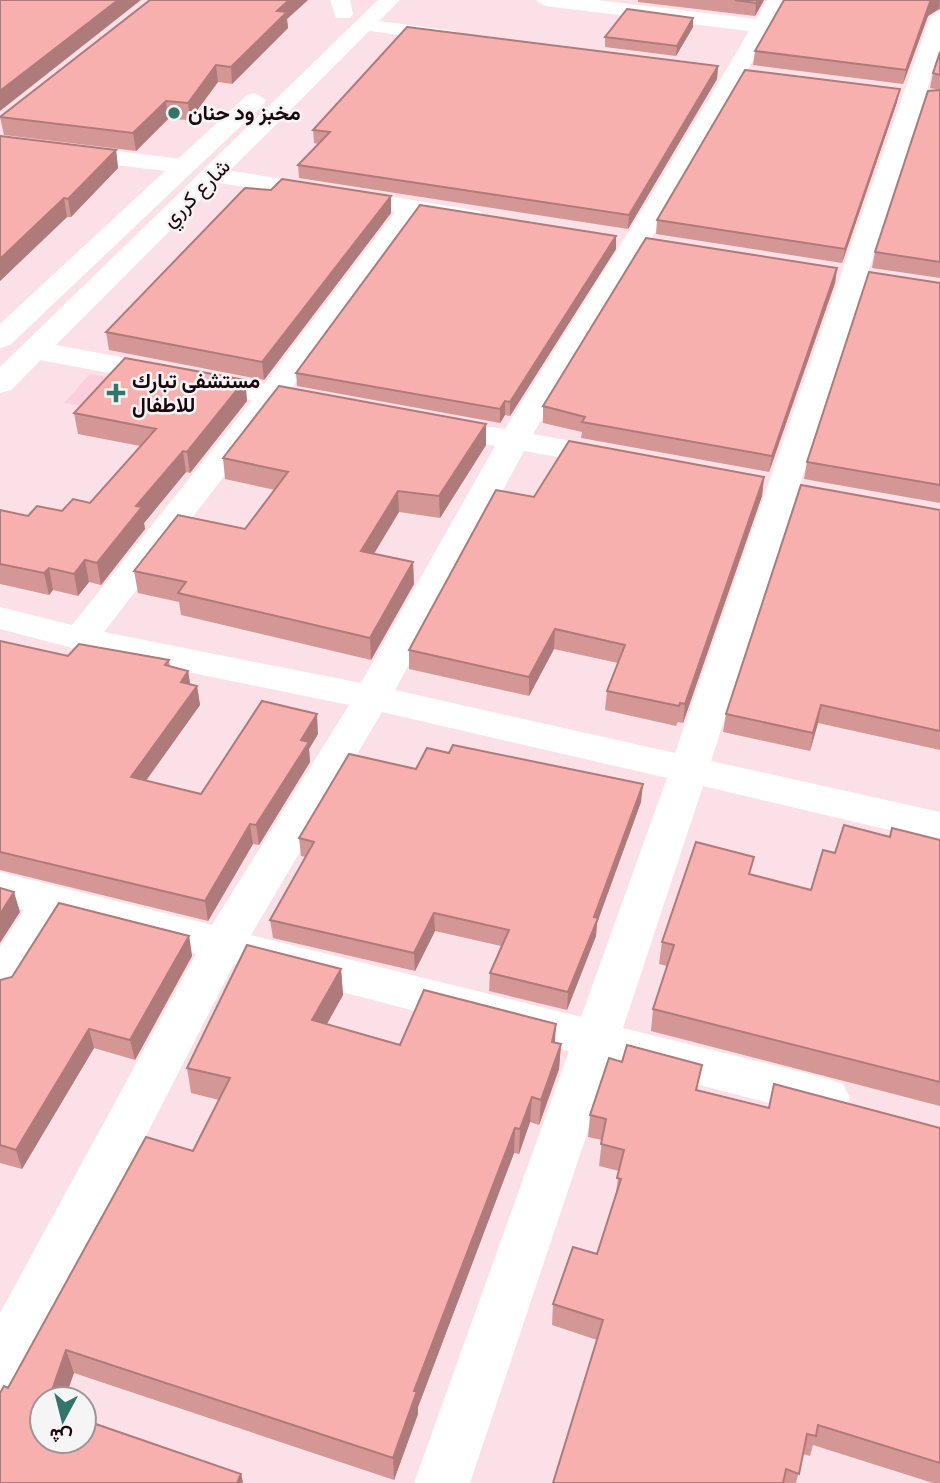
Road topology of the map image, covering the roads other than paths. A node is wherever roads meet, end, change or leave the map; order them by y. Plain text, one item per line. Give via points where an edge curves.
1 (390, 0) edge
2 (545, 0) edge
3 (605, 3) edge
4 (351, 10) edge
5 (770, 13) edge
6 (940, 17) edge
7 (474, 39) edge
8 (282, 74) junction
9 (313, 77) junction
10 (886, 92) edge
11 (913, 95) junction
12 (940, 99) edge
13 (0, 144) edge
14 (182, 166) junction
15 (215, 176) junction
16 (412, 207) junction
17 (490, 219) edge
18 (0, 339) edge
19 (36, 349) junction
20 (0, 384) edge
21 (272, 394) junction
22 (350, 409) edge
23 (464, 431) edge
24 (514, 440) junction
25 (647, 464) edge
26 (0, 618) edge
27 (80, 639) junction
28 (372, 697) junction
29 (689, 770) junction
30 (940, 827) edge
31 (0, 888) edge
32 (52, 902) junction
33 (223, 944) junction
34 (0, 983) edge
35 (597, 1039) junction
36 (862, 1108) edge
37 (0, 1366) edge
38 (442, 1483) edge

1 - 4 street, شارع كرري
2 - 3 street
3 - 5 street
4 - 7 street
4 - 8 street, شارع كرري
4 - 9 street, شارع كرري
5 - 24 street
6 - 11 street
8 - 9 street
8 - 14 street, شارع كرري
9 - 15 street, شارع كرري
10 - 11 street
11 - 12 street
11 - 29 street
13 - 14 street
14 - 18 street, شارع كرري
15 - 16 street
15 - 19 street, شارع كرري
16 - 17 street
16 - 21 street
19 - 20 street, شارع كرري
19 - 21 street
21 - 22 street
21 - 27 street
23 - 24 street
24 - 25 street
24 - 28 street
26 - 27 street
27 - 28 street
28 - 29 street
28 - 33 street
29 - 30 street
29 - 35 street
31 - 32 street
32 - 33 street
32 - 34 street
33 - 35 street
33 - 37 street
35 - 36 street
35 - 38 street

